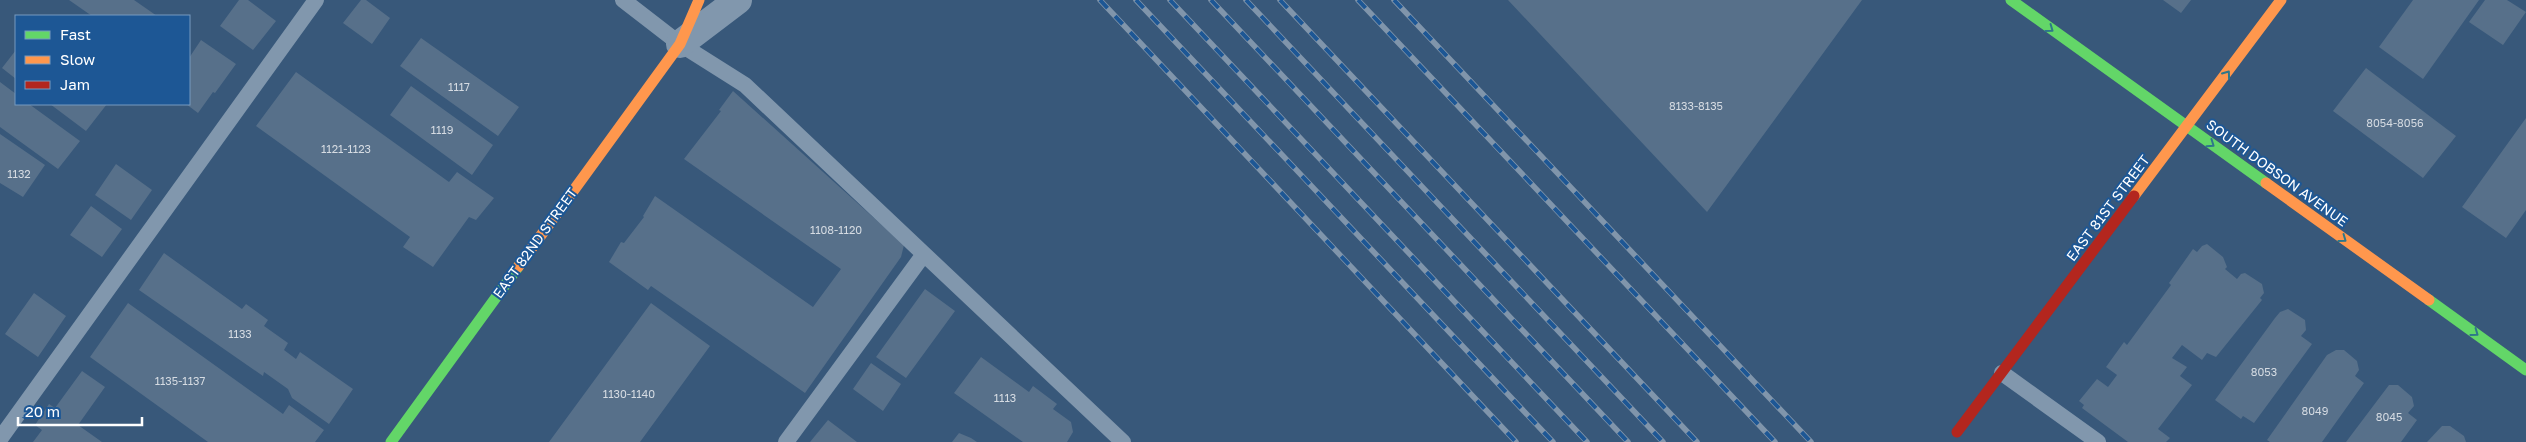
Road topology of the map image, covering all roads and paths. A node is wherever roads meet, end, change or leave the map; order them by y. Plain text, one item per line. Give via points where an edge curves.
1 (316, 0) edge
2 (623, 0) edge
3 (699, 0) edge
4 (738, 0) edge
5 (2011, 0) edge
6 (2281, 0) edge
7 (680, 44) junction
8 (2187, 128) junction
9 (924, 254) junction
10 (2526, 370) edge
11 (2002, 373) junction
12 (1957, 432) dead end
13 (0, 439) edge
14 (391, 442) edge
15 (786, 442) edge
16 (1123, 442) edge
17 (2098, 442) edge

1 - 13 lane
2 - 7 lane
3 - 7 street, EAST 82ND STREET
4 - 7 street, EAST 82ND STREET
5 -> 8 street, SOUTH DOBSON AVENUE
8 -> 6 street, EAST 81ST STREET
7 - 9 lane via 745,85
7 - 14 street, EAST 82ND STREET
8 -> 10 street, SOUTH DOBSON AVENUE
8 - 11 street, EAST 81ST STREET
9 - 15 lane
9 - 16 lane
11 - 12 street, EAST 81ST STREET
11 - 17 lane

